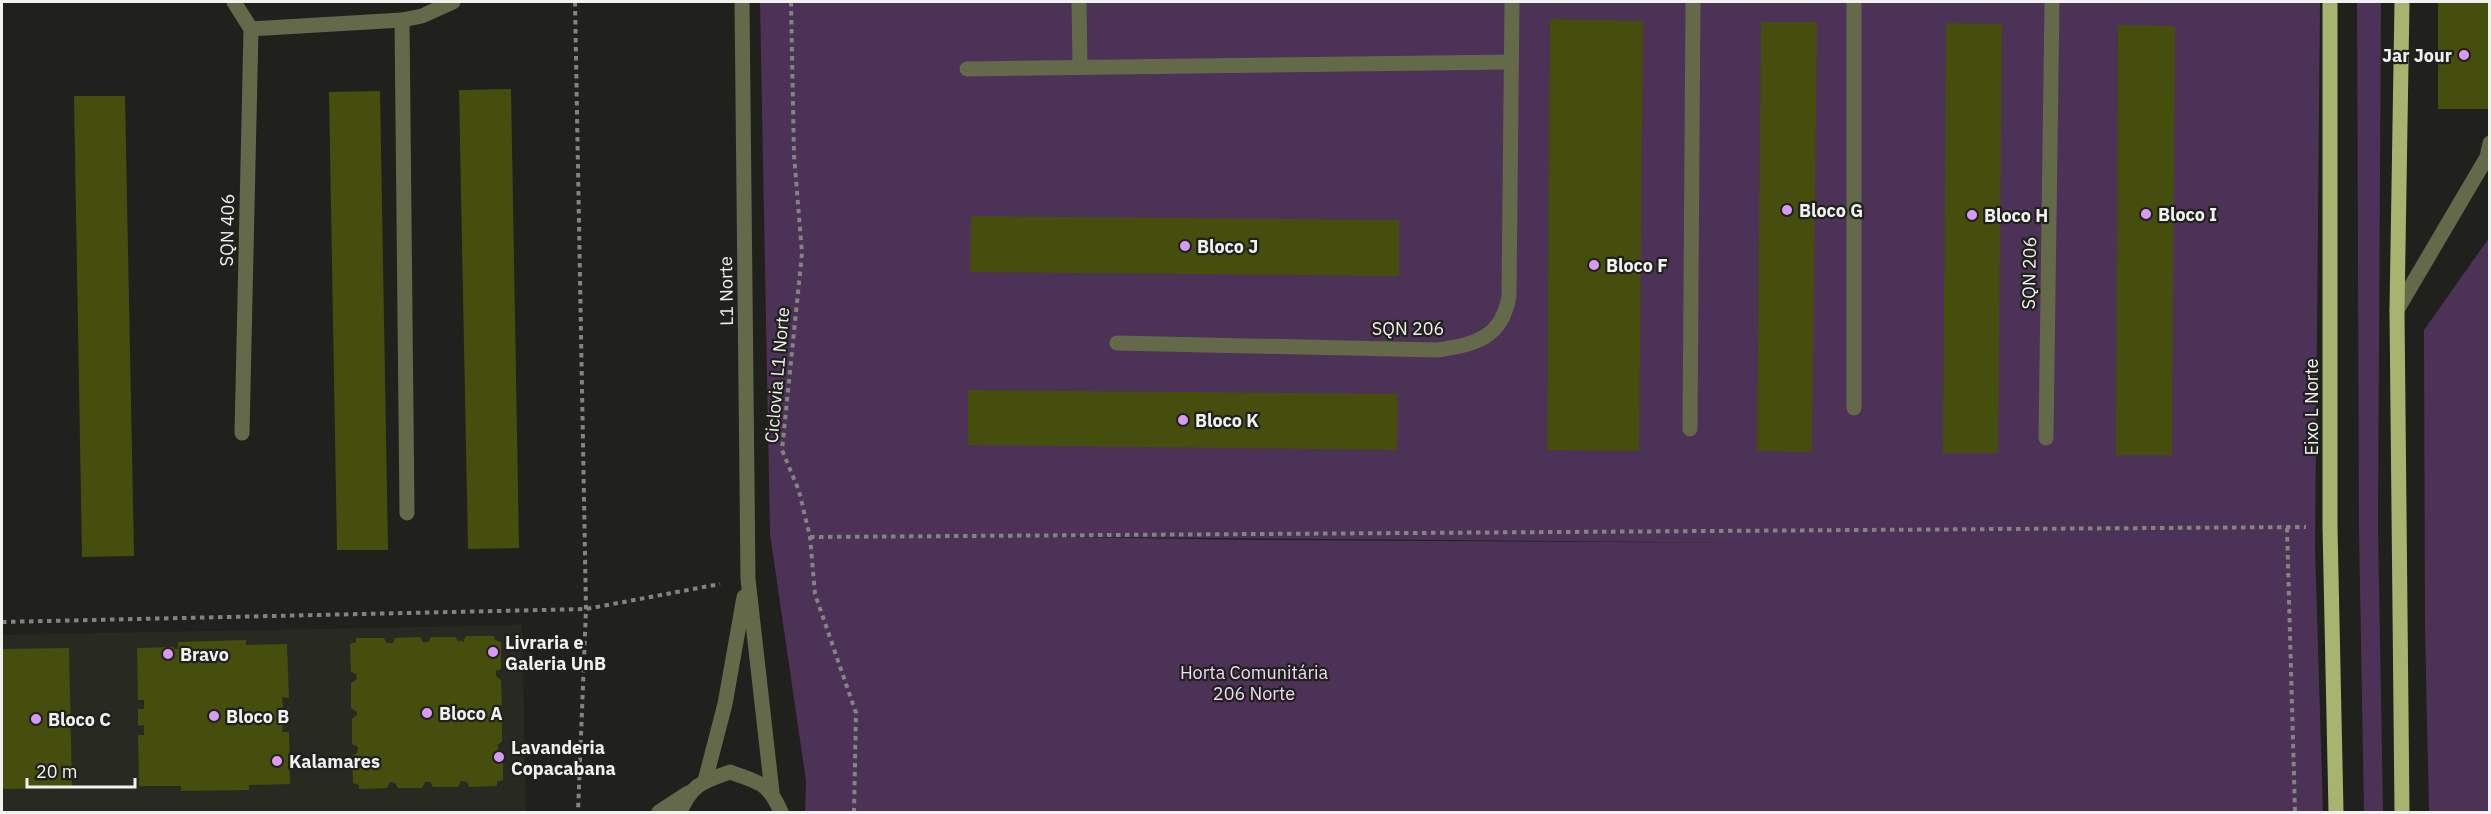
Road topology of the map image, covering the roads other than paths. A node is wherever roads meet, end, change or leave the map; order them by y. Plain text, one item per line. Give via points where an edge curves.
1 (234, 2) edge
2 (453, 2) edge
3 (742, 2) edge
4 (1079, 2) edge
5 (1512, 2) edge
6 (1693, 2) edge
7 (1854, 2) edge
8 (2052, 2) edge
9 (2330, 2) edge
10 (2402, 2) edge
11 (402, 20) junction
12 (251, 29) junction
13 (1510, 62) junction
14 (1080, 67) junction
15 (967, 69) dead end
16 (2490, 143) edge
17 (2397, 310) junction
18 (1118, 343) dead end
19 (1854, 408) dead end
20 (1690, 429) dead end
21 (242, 433) dead end
22 (2046, 438) dead end
23 (407, 513) dead end
24 (748, 579) junction
25 (705, 780) junction
26 (772, 792) junction
27 (688, 793) junction
28 (659, 813) edge
29 (680, 813) edge
30 (781, 813) edge
31 (2336, 813) edge
32 (2402, 813) edge

1 - 12 street
2 - 11 street
3 - 24 street, L1 Norte
4 - 14 street
5 - 13 street, SQN 206
6 - 20 street
7 - 19 street
8 - 22 street, SQN 206
9 - 31 main road, Eixo L Norte via 2330,526
10 - 17 main road
11 - 12 street
11 - 23 street
12 - 21 street, SQN 406
13 - 14 street
13 - 18 street, SQN 206 via 1509,296 1506,313 1490,334 1438,350
14 - 15 street
16 - 17 street via 2487,157
17 - 32 main road
24 - 25 street, L1 Norte via 725,705
24 - 26 street, L1 Norte
25 - 26 street via 730,772
25 - 27 street
26 - 30 street, L1 Norte
27 - 28 street
27 - 29 street

